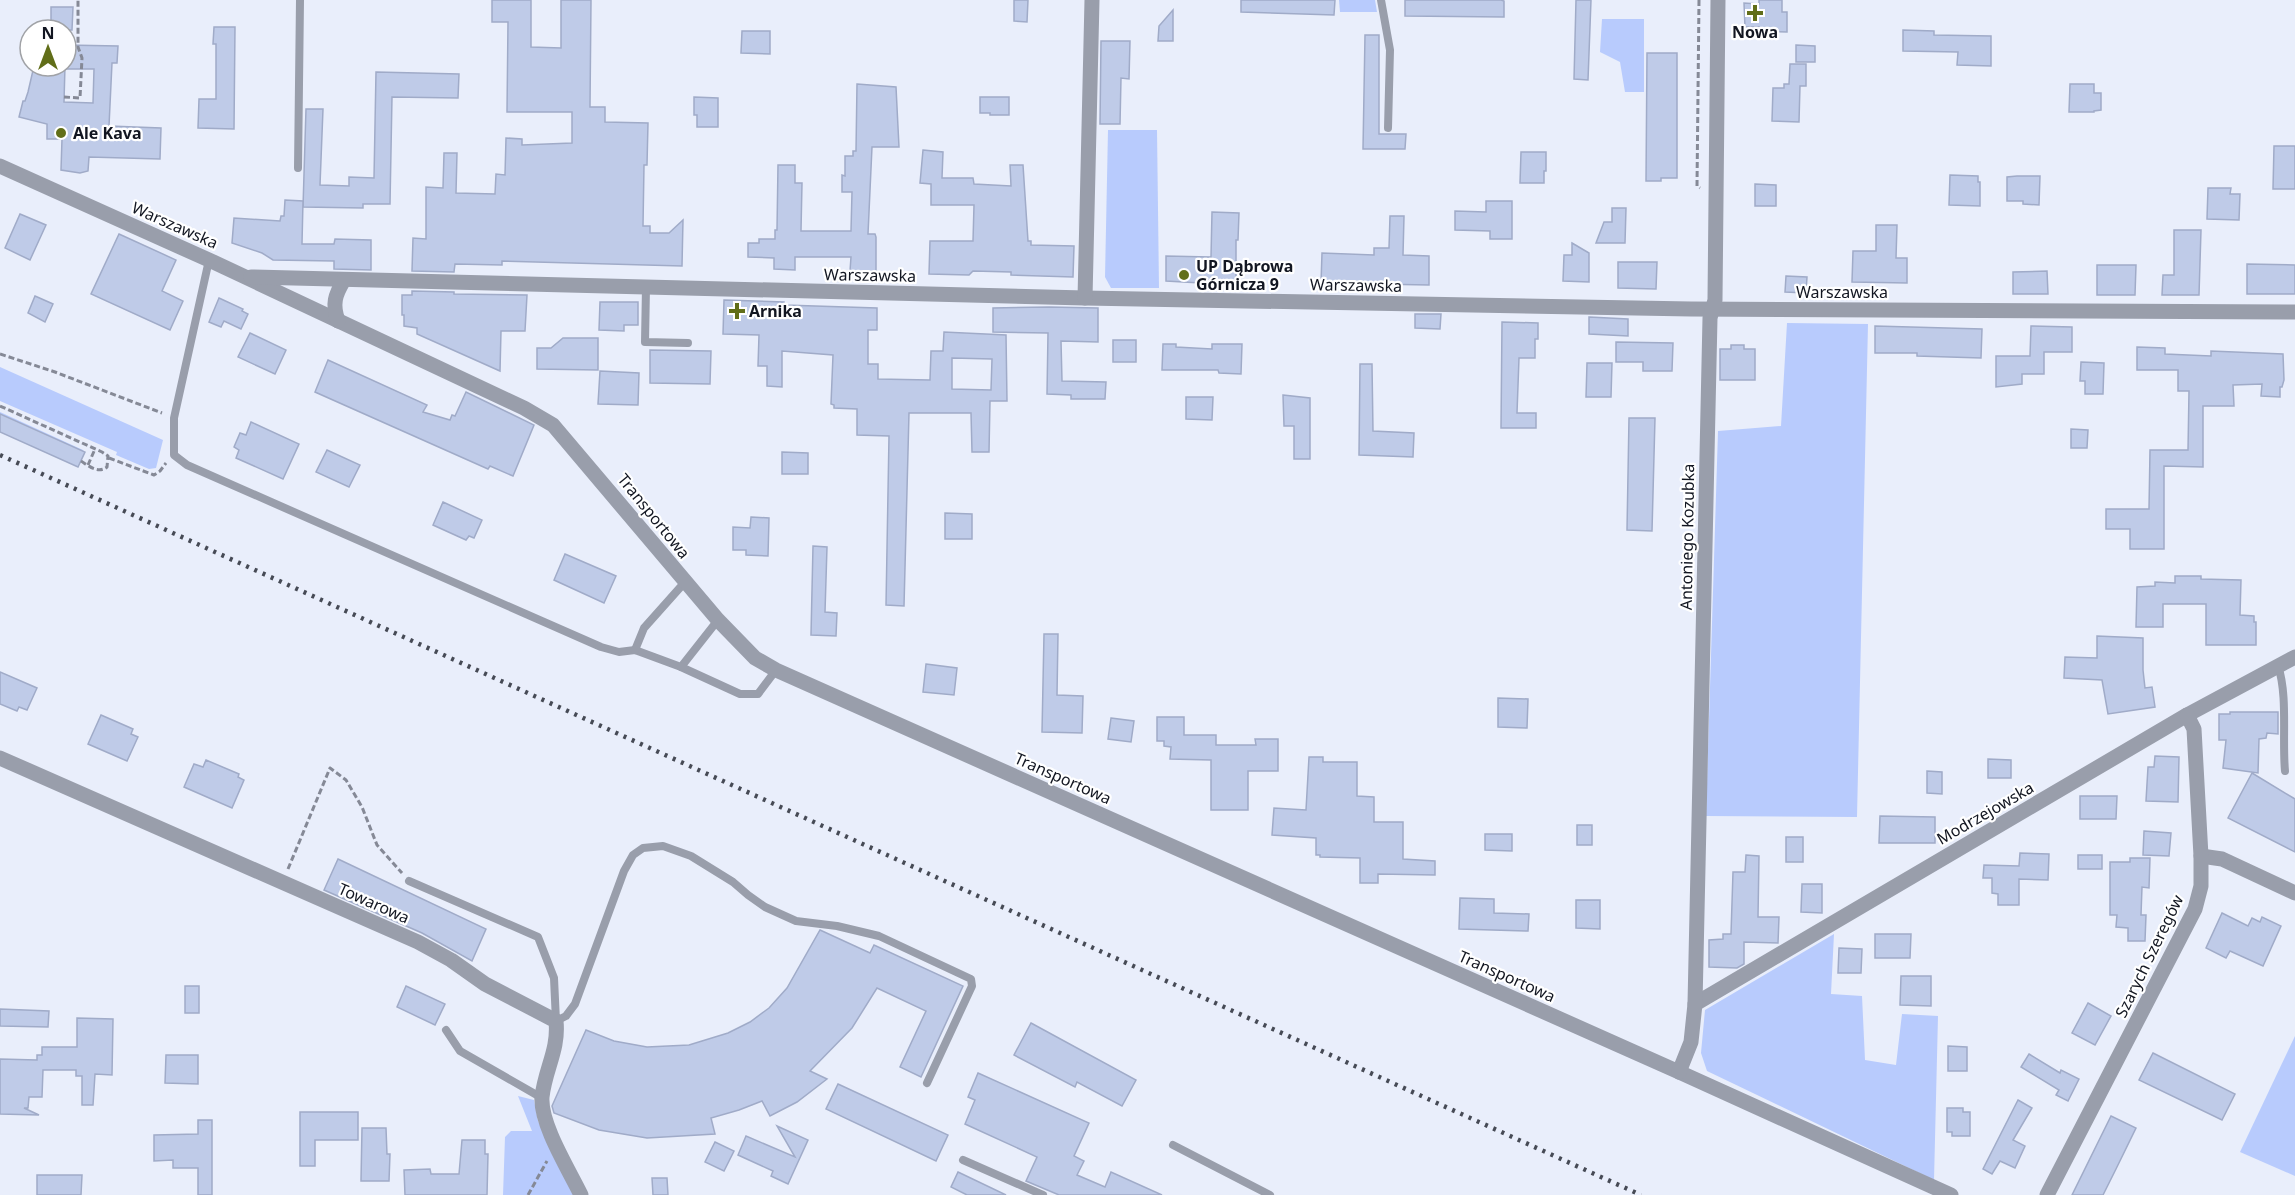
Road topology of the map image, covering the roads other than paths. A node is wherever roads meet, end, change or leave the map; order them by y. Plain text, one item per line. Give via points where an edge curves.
1 (300, 0) edge
2 (1092, 0) edge
3 (1381, 0) edge
4 (1718, 0) edge
5 (1388, 128) dead end
6 (0, 166) edge
7 (298, 168) dead end
8 (209, 260) junction
9 (245, 277) junction
10 (344, 280) junction
11 (646, 287) junction
12 (1084, 298) junction
13 (1713, 309) junction
14 (2295, 312) edge
15 (338, 321) junction
16 (688, 343) dead end
17 (685, 582) junction
18 (718, 620) junction
19 (635, 650) junction
20 (2295, 657) edge
21 (2278, 666) junction
22 (681, 667) junction
23 (776, 670) junction
24 (2187, 715) junction
25 (0, 758) edge
26 (2285, 771) dead end
27 (2201, 856) junction
28 (409, 881) road end
29 (2295, 893) edge
30 (1695, 1004) junction
31 (556, 1020) junction
32 (446, 1030) dead end
33 (1679, 1072) junction
34 (927, 1083) dead end
35 (542, 1098) junction
36 (1173, 1145) dead end
37 (963, 1160) dead end
38 (581, 1195) edge
39 (1043, 1195) edge
40 (1270, 1195) edge
41 (1951, 1195) edge
42 (2047, 1195) edge

1 - 7 lane
2 - 12 street
3 - 5 lane via 1390,50
4 - 13 street, Antoniego Kozubka
6 - 8 street, Warszawska
8 - 9 street, Warszawska
8 - 19 lane via 174,418 174,455 188,465 601,647 618,652
9 - 10 street, Warszawska
9 - 15 street, Transportowa
10 - 11 street, Warszawska
10 - 15 street via 333,307
11 - 12 street, Warszawska
11 - 16 lane via 645,342
12 - 13 street, Warszawska
13 - 14 street, Warszawska
13 - 30 street, Antoniego Kozubka
15 - 17 street, Transportowa via 525,408 553,425
17 - 18 street, Transportowa
17 - 19 lane via 644,628
18 - 22 lane
18 - 23 street, Transportowa via 755,658
19 - 22 lane
20 - 21 street, Modrzejowska
21 - 24 street, Modrzejowska
21 - 26 lane via 2283,680
22 - 23 lane via 740,694 758,694
23 - 33 street, Transportowa
24 - 27 street, Szarych Szeregów via 2194,729
24 - 30 street, Modrzejowska
25 - 31 street, Towarowa via 435,951 485,984
27 - 29 street via 2222,859
27 - 42 street, Szarych Szeregów via 2201,886 2195,909
28 - 31 lane via 538,937 554,978
30 - 33 street, Antoniego Kozubka via 1691,1042
31 - 34 lane via 566,1016 575,1004 633,855 643,848 663,846 692,856 765,907 796,921 879,936 971,979 972,986
31 - 35 street via 557,1041
32 - 35 lane via 460,1051
33 - 41 street, Transportowa
35 - 38 street via 544,1118
36 - 40 lane
37 - 39 lane

